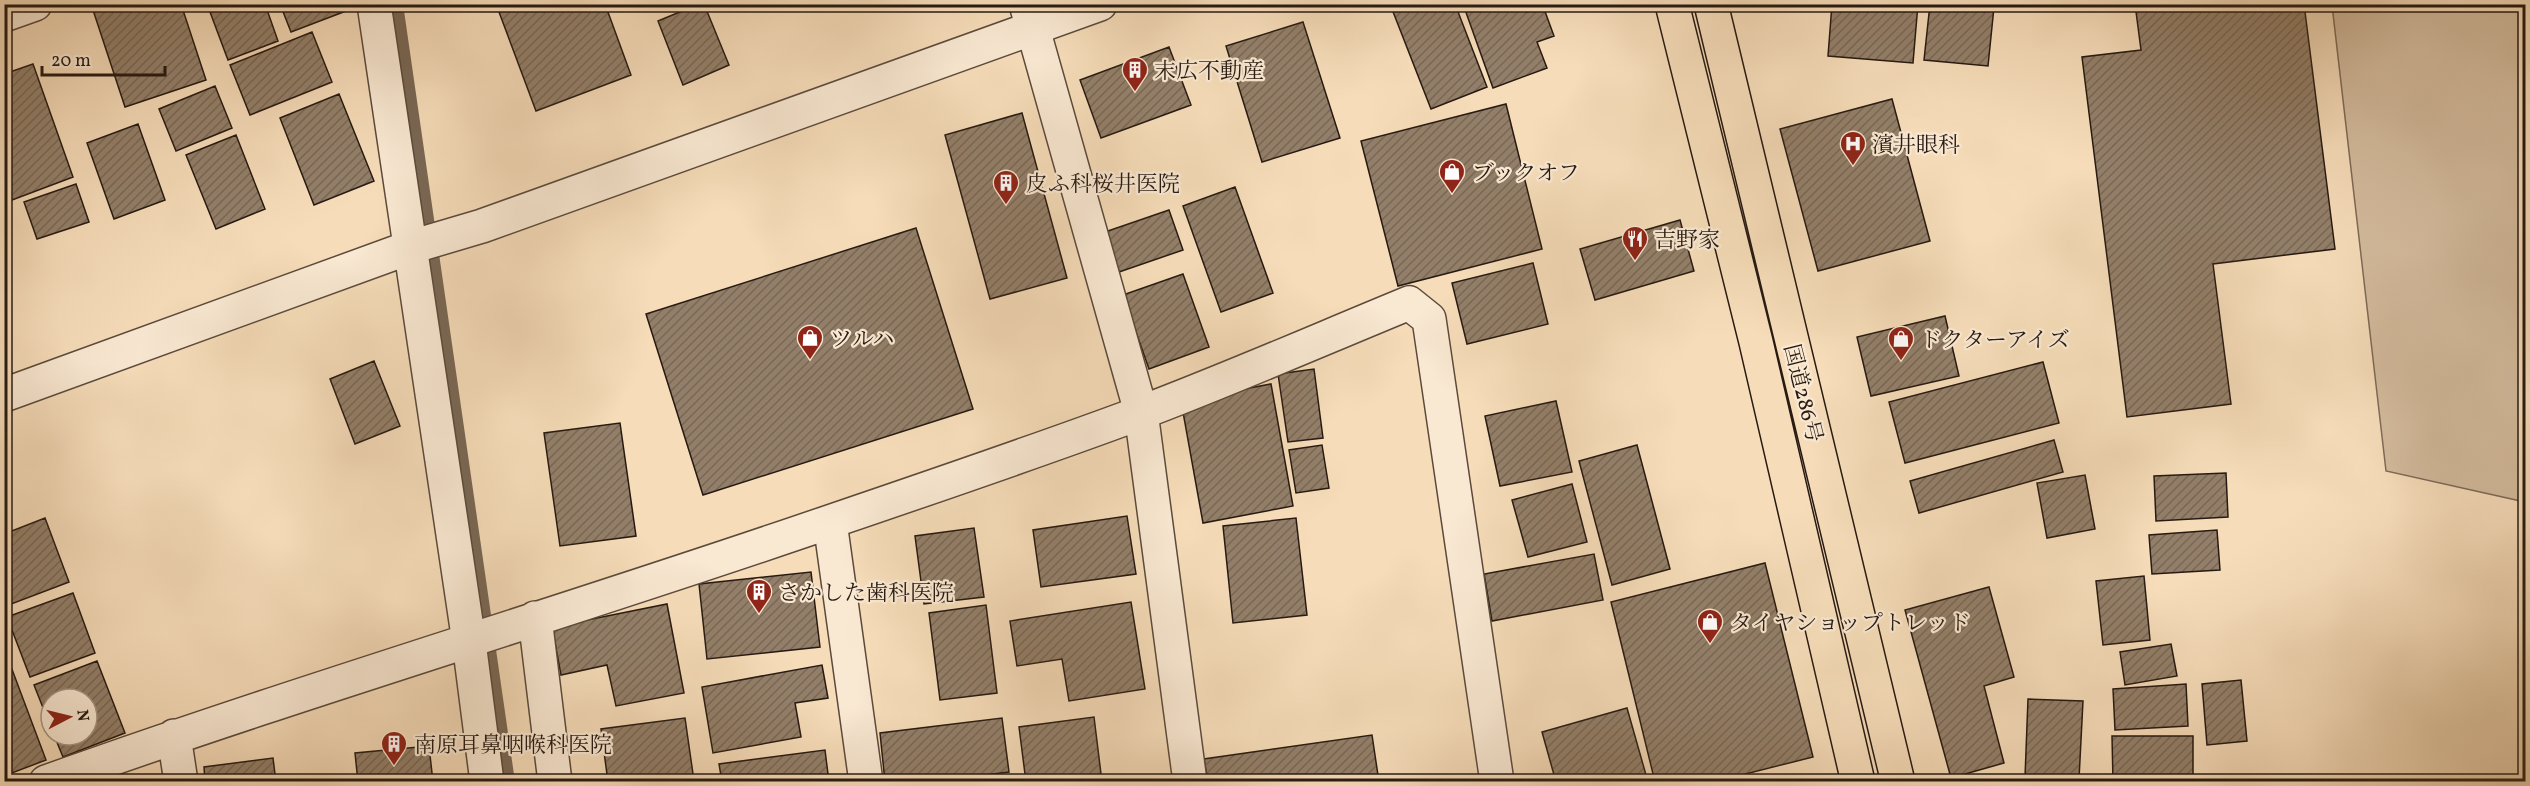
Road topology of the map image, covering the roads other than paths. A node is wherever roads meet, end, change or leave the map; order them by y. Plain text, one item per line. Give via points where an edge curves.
1 (35, 4) edge
2 (374, 4) edge
3 (1100, 4) edge
4 (1672, 4) edge
5 (1711, 4) edge
6 (4, 15) edge
7 (1030, 17) edge
8 (411, 247) junction
9 (4, 395) edge
10 (1141, 412) junction
11 (830, 522) junction
12 (535, 618) junction
13 (469, 642) junction
14 (174, 736) junction
15 (46, 782) edge
16 (181, 782) edge
17 (487, 782) edge
18 (555, 782) edge
19 (866, 782) edge
20 (1190, 782) edge
21 (1497, 782) edge
22 (1858, 782) edge
23 (1898, 782) edge

1 - 6 street
2 - 8 street
3 - 7 street
4 - 22 highway, 国道286号 via 1756,342
5 - 23 highway, 国道286号
7 - 8 street via 482,226
7 - 10 street
8 - 9 street
8 - 13 street
10 - 11 street
10 - 20 street
10 - 21 street via 1409,303 1429,319
11 - 12 street
11 - 19 street
12 - 13 street
12 - 18 street
13 - 14 street
13 - 17 street
14 - 15 street
14 - 16 street

